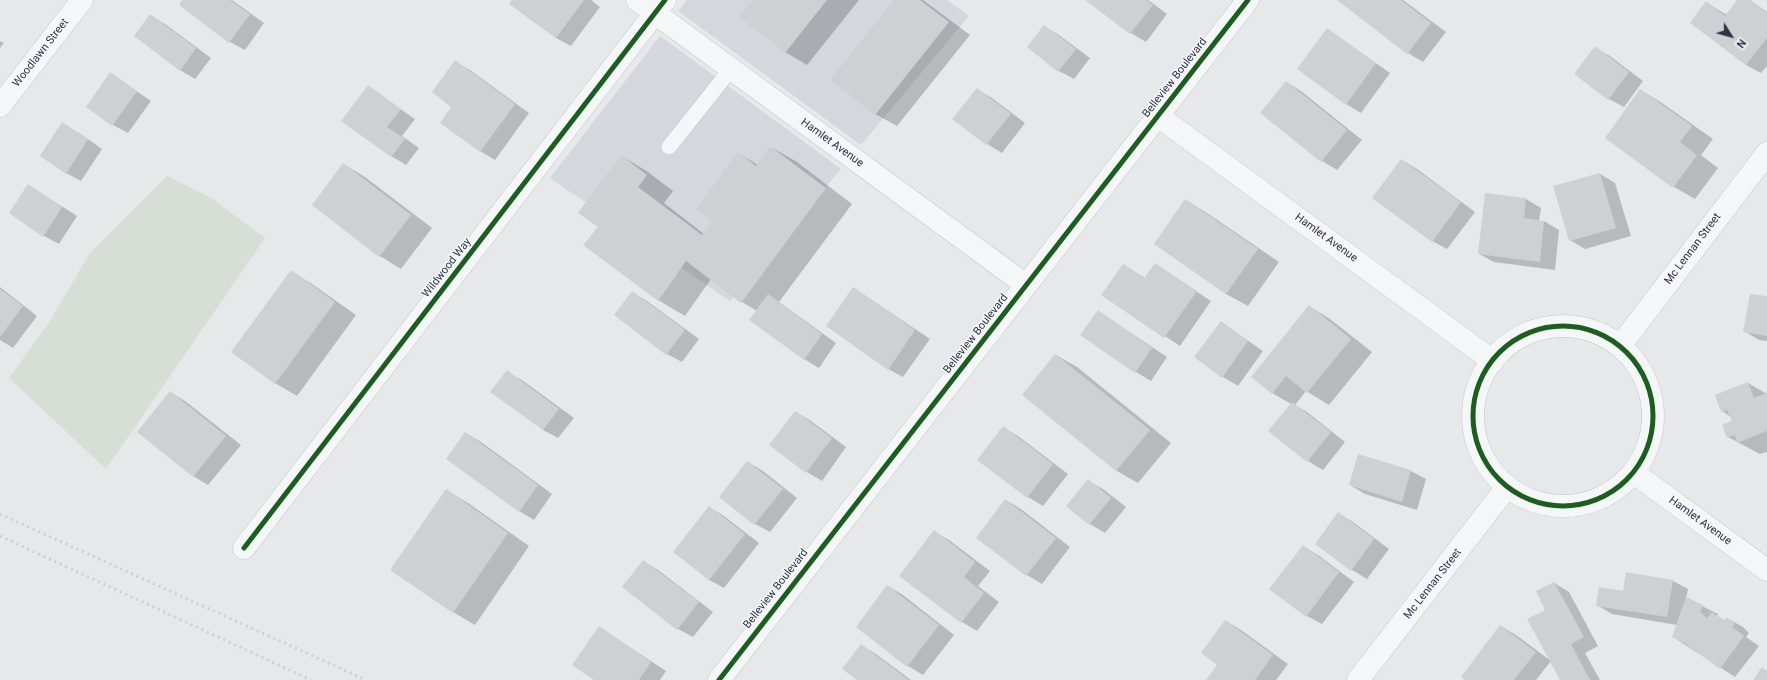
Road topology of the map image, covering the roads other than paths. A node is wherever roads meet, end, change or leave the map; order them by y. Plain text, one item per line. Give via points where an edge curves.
1 (82, 0) edge
2 (637, 0) edge
3 (1248, 0) edge
4 (660, 7) edge
5 (731, 69) junction
6 (0, 106) edge
7 (1158, 116) junction
8 (670, 147) dead end
9 (1767, 153) edge
10 (1026, 285) junction
11 (1620, 346) junction
12 (1493, 360) junction
13 (1634, 473) junction
14 (1507, 487) junction
15 (244, 548) dead end
16 (1767, 570) edge
17 (718, 680) edge
18 (1358, 680) edge

1 - 6 street, Woodlawn Street
2 - 4 street, Hamlet Avenue
3 - 7 street, Belleview Boulevard
4 - 5 street, Hamlet Avenue
4 - 15 street, Wildwood Way
5 - 8 lane
5 - 10 street, Hamlet Avenue
7 - 10 street, Belleview Boulevard
7 - 12 street, Hamlet Avenue
9 - 11 street, Mc Lennan Street
10 - 17 street, Belleview Boulevard
11 - 12 street via 1603,335 1583,328 1564,326 1524,335 1507,346
11 - 13 street via 1634,360 1645,377 1651,396 1651,436 1645,456
12 - 14 street via 1482,377 1475,397 1475,437 1492,473
13 - 14 street via 1602,498 1583,505 1543,505 1524,498
13 - 16 street, Hamlet Avenue
14 - 18 street, Mc Lennan Street

